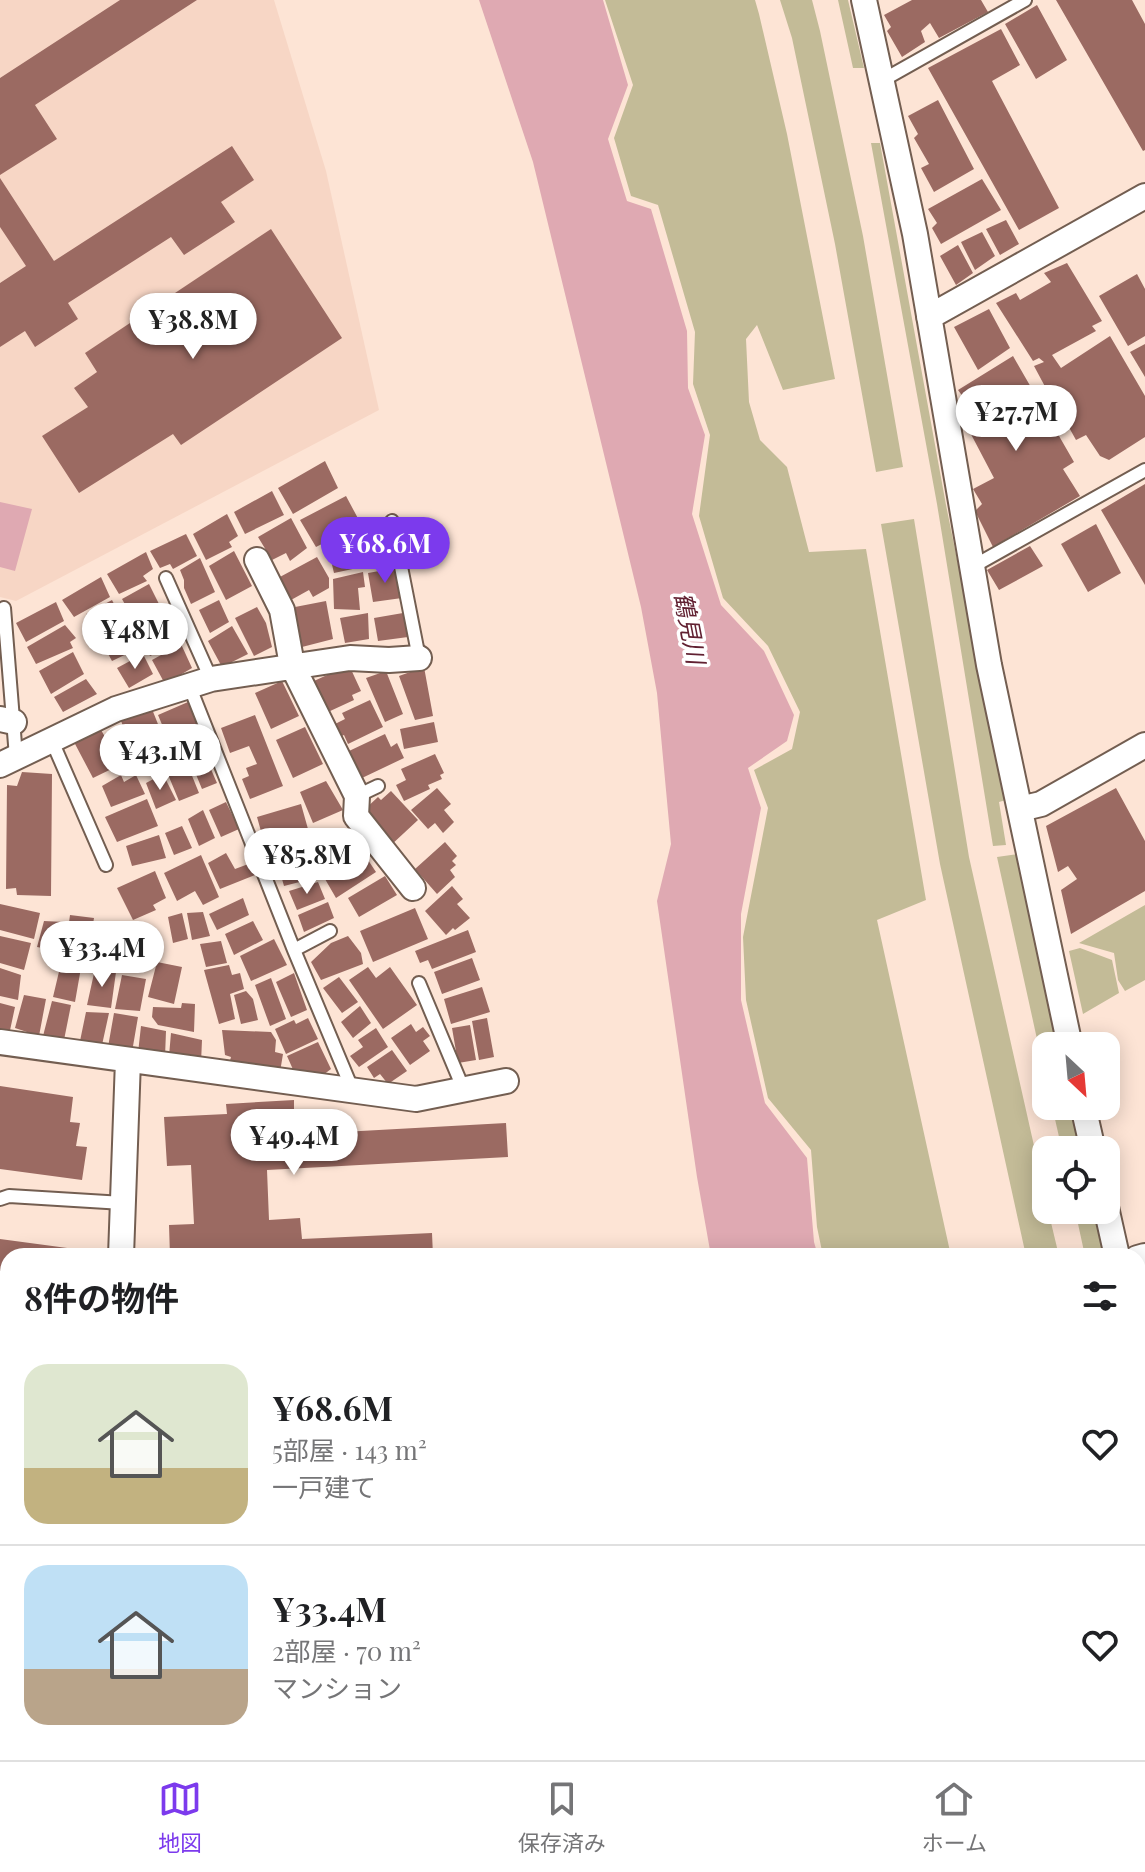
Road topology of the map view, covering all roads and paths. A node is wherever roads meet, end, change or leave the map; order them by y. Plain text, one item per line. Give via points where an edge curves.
1 (864, 0) edge
2 (1025, 0) edge
3 (883, 80) junction
4 (1145, 196) edge
5 (929, 317) junction
6 (1145, 470) edge
7 (392, 521) dead end
8 (257, 560) dead end
9 (972, 567) junction
10 (166, 578) dead end
11 (4, 608) dead end
12 (419, 658) joint
13 (292, 665) junction
14 (200, 682) junction
15 (7, 720) edge
16 (52, 741) junction
17 (1145, 745) edge
18 (8, 761) edge
19 (1020, 809) junction
20 (106, 865) dead end
21 (413, 888) dead end
22 (330, 931) dead end
23 (294, 950) junction
24 (419, 983) dead end
25 (1067, 1032) edge
26 (0, 1042) edge
27 (128, 1060) junction
28 (506, 1081) dead end
29 (463, 1088) junction
30 (353, 1091) junction
31 (0, 1199) edge
32 (123, 1203) junction
33 (1110, 1224) edge
34 (121, 1248) edge
35 (1115, 1248) edge

1 - 3 street
2 - 3 lane
3 - 5 street
4 - 5 street
5 - 9 street
6 - 9 lane
7 - 12 lane
8 - 13 street via 282,610
9 - 19 street
10 - 14 lane
11 - 15 lane
12 - 13 street
13 - 14 street
13 - 21 street via 368,791 356,816
14 - 16 street via 116,709
14 - 23 lane
15 - 18 lane
16 - 18 street
16 - 20 lane
17 - 19 street via 1041,804
19 - 25 street
22 - 23 lane
23 - 30 lane
24 - 29 lane
26 - 27 street
27 - 30 street
27 - 32 street
28 - 29 street
29 - 30 street via 416,1099
31 - 32 lane
32 - 34 street
33 - 35 street

